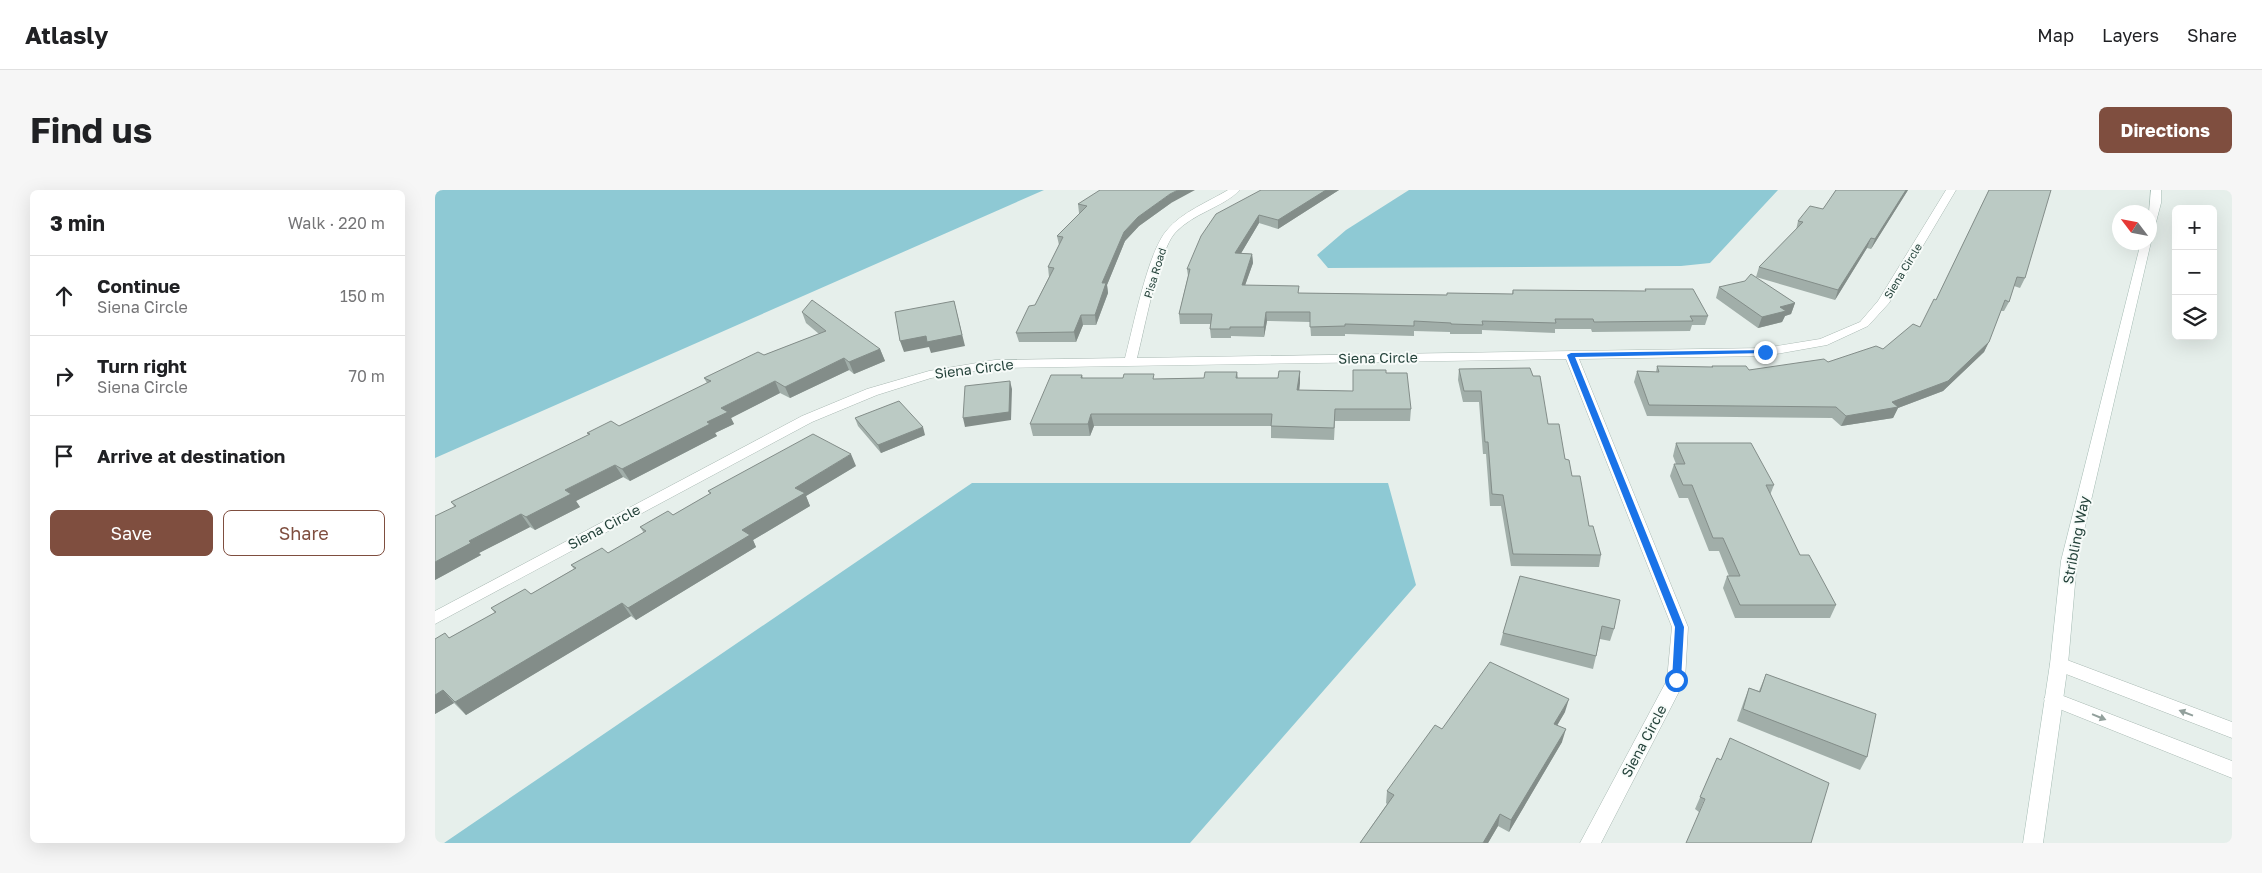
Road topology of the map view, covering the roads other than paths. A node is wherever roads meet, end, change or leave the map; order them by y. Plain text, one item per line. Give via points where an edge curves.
1 (1235, 190) edge
2 (1951, 190) edge
3 (2156, 190) edge
4 (2155, 205) edge
5 (2145, 250) edge
6 (1571, 355) junction
7 (1130, 361) junction
8 (435, 618) edge
9 (2059, 664) junction
10 (2053, 699) junction
11 (2232, 730) edge
12 (2232, 770) edge
13 (1590, 843) edge
14 (2033, 843) edge

1 - 7 street, Pisa Road via 1185,219 1170,232 1159,252
2 - 6 street, Siena Circle via 1883,303 1864,324 1823,342 1765,352
3 - 4 street
5 - 9 street, Stribling Way via 2069,561
6 - 7 street, Siena Circle
6 - 13 street, Siena Circle via 1680,627 1676,680
7 - 8 street, Siena Circle via 995,364 929,374 872,392 807,419
9 - 10 street, Stribling Way
11 -> 9 street
10 -> 12 street
10 - 14 street, Stribling Way

